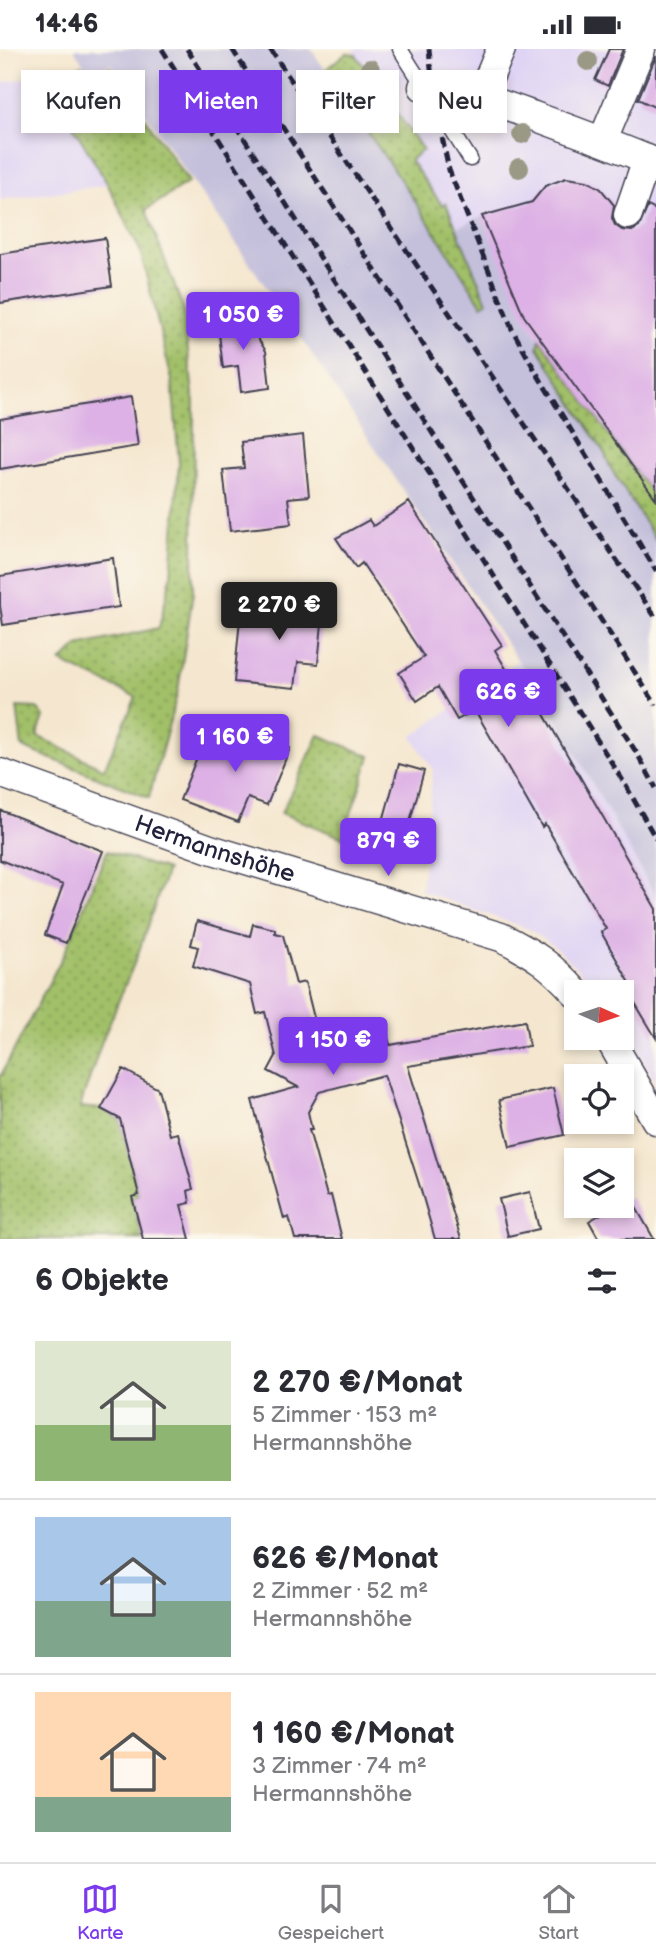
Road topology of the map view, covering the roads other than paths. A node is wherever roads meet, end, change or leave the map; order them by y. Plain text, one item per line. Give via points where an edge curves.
1 (400, 49) edge
2 (501, 49) edge
3 (632, 50) edge
4 (413, 70) edge
5 (492, 70) edge
6 (507, 106) edge
7 (453, 133) edge
8 (603, 140) junction
9 (470, 159) dead end
10 (651, 161) edge
11 (628, 215) dead end
12 (0, 773) edge
13 (564, 980) edge
14 (616, 1050) edge
15 (656, 1121) edge

1 - 4 lane
2 - 5 street
3 - 8 street
6 - 8 street
7 - 9 lane
8 - 10 street
10 - 11 street
12 - 13 street, Hermannshöhe via 210,849 501,937 531,952
14 - 15 street

